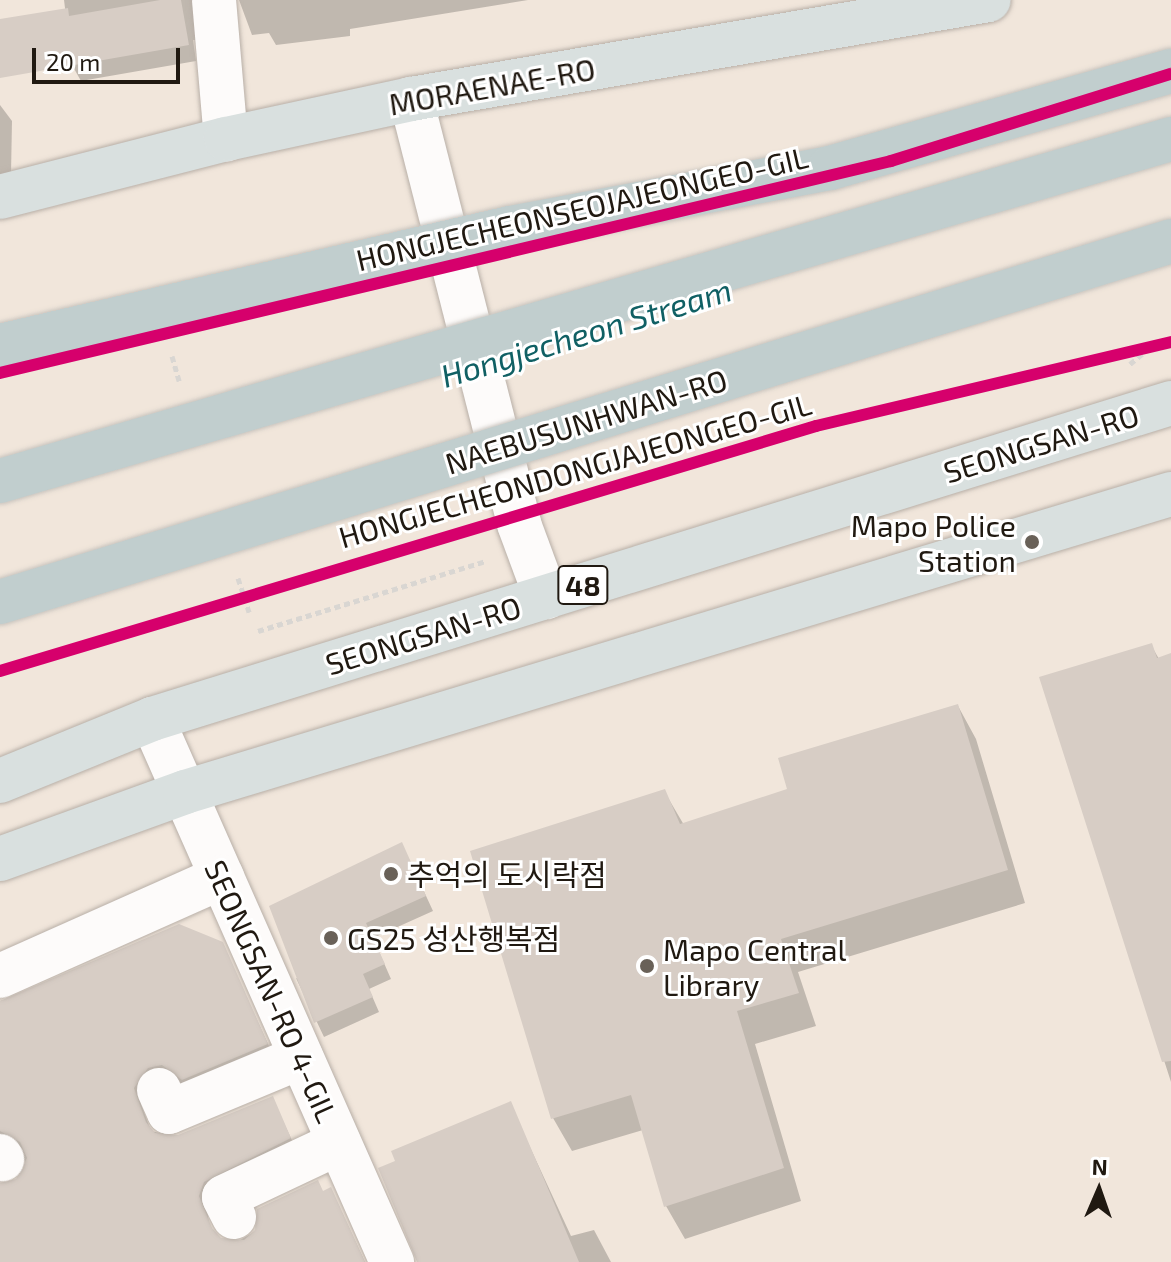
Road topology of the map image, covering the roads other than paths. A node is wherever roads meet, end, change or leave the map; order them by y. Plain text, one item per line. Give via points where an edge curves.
1 (214, 0) edge
2 (989, 0) edge
3 (1171, 71) edge
4 (411, 99) junction
5 (226, 139) junction
6 (1171, 139) edge
7 (0, 197) edge
8 (1171, 241) edge
9 (0, 346) edge
10 (1171, 403) edge
11 (0, 481) edge
12 (1171, 494) edge
13 (546, 597) junction
14 (0, 602) edge
15 (152, 719) junction
16 (0, 781) edge
17 (185, 792) junction
18 (0, 859) edge
19 (222, 877) junction
20 (0, 976) edge
21 (301, 1057) junction
22 (159, 1090) dead end
23 (339, 1143) junction
24 (234, 1217) dead end
25 (392, 1262) edge

1 - 5 street
2 - 4 main road, MORAENAE-RO
3 - 9 highway, bridge via 830,168 510,228
4 - 5 main road, MORAENAE-RO
4 - 13 street, bridge via 519,524
5 - 7 main road, MORAENAE-RO
6 - 11 highway, bridge
8 - 14 highway, NAEBUSUNHWAN-RO, bridge
10 - 13 main road, SEONGSAN-RO / 48
12 - 17 main road
13 - 15 main road, SEONGSAN-RO / 48
15 - 16 main road, SEONGSAN-RO / 48
15 - 17 street, SEONGSAN-RO 4-GIL
17 - 18 main road
17 - 19 street, SEONGSAN-RO 4-GIL
19 - 20 street
19 - 21 street, SEONGSAN-RO 4-GIL
21 - 22 street via 169,1112
21 - 23 street, SEONGSAN-RO 4-GIL
23 - 24 street via 224,1197
23 - 25 street, SEONGSAN-RO 4-GIL

